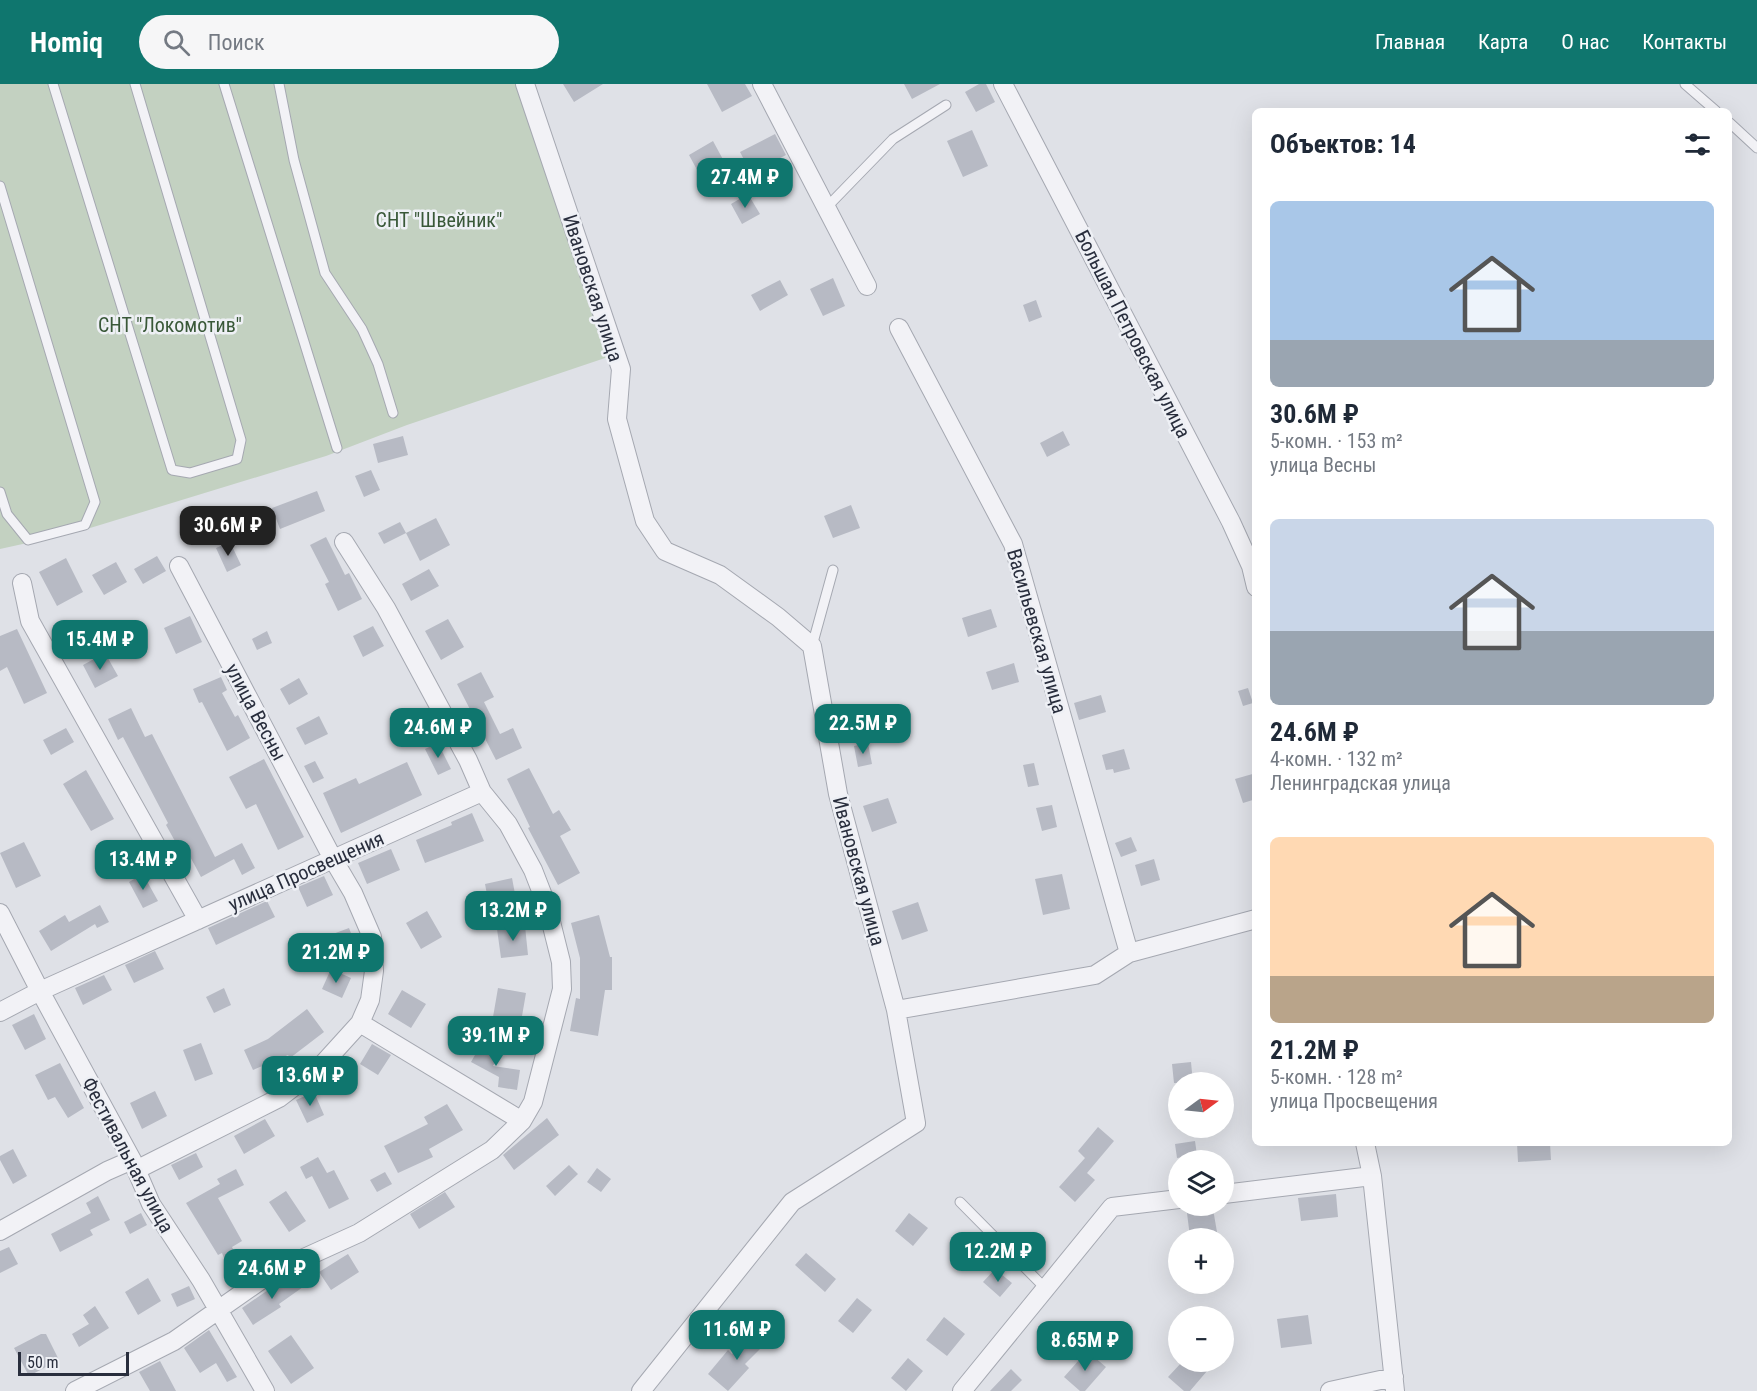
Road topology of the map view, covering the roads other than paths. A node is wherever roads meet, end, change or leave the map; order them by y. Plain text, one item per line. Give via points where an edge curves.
1 (53, 84) edge
2 (135, 84) edge
3 (224, 84) edge
4 (279, 84) edge
5 (525, 84) edge
6 (762, 84) edge
7 (1003, 84) edge
8 (1685, 84) edge
9 (946, 105) dead end
10 (1713, 108) edge
11 (1732, 125) edge
12 (1757, 148) edge
13 (0, 186) edge
14 (826, 208) junction
15 (867, 286) dead end
16 (899, 328) dead end
17 (393, 413) dead end
18 (337, 447) dead end
19 (0, 492) edge
20 (344, 542) dead end
21 (179, 566) dead end
22 (833, 570) dead end
23 (1252, 570) edge
24 (22, 583) dead end
25 (812, 646) junction
26 (482, 792) junction
27 (333, 859) junction
28 (0, 913) edge
29 (198, 920) junction
30 (1252, 920) edge
31 (1129, 953) junction
32 (40, 991) junction
33 (896, 1010) junction
34 (0, 1012) edge
35 (360, 1023) junction
36 (522, 1121) junction
37 (1366, 1146) edge
38 (134, 1165) junction
39 (1372, 1176) junction
40 (1234, 1193) edge
41 (1168, 1200) edge
42 (960, 1202) dead end
43 (0, 1231) edge
44 (1046, 1289) junction
45 (218, 1309) junction
46 (1395, 1384) edge
47 (75, 1391) edge
48 (265, 1391) edge
49 (641, 1391) edge
50 (962, 1391) edge
51 (1330, 1391) edge

1 - 2 lane via 172,470 190,473 237,459 241,440
3 - 18 lane
4 - 17 lane via 294,160 325,273 362,329
5 - 25 street, Ивановская улица via 621,369 617,419 645,521 665,551 720,575
6 - 14 street
7 - 23 street, Большая Петровская улица via 1231,522
8 - 10 lane
9 - 14 lane via 893,139
11 - 12 lane
13 - 19 lane via 95,502 85,525 28,540 7,514
14 - 15 street
16 - 31 street, Васильевская улица via 1013,544
20 - 26 street via 386,608
21 - 27 street, улица Весны
22 - 25 lane
24 - 29 street via 30,621
25 - 33 street, Ивановская улица via 837,794
26 - 27 street, улица Просвещения
26 - 36 street via 508,824 533,870 561,962 562,989 533,1102
27 - 29 street, улица Просвещения
27 - 35 street, улица Весны via 372,937 374,971 370,1000
28 - 32 street, Фестивальная улица
29 - 32 street, улица Просвещения
30 - 31 street
31 - 33 street via 1095,975
32 - 34 street, улица Просвещения
32 - 38 street, Фестивальная улица
33 - 49 street, Ивановская улица via 916,1123 792,1202
35 - 36 street
35 - 38 street via 321,1066 279,1098
36 - 45 street via 492,1150 359,1233 271,1273
37 - 39 street
38 - 43 street via 107,1171
38 - 45 street, Фестивальная улица via 151,1204
39 - 40 street
39 - 46 street
41 - 44 street via 1112,1207
42 - 44 lane
44 - 50 street
45 - 47 street via 174,1341
45 - 48 street, Фестивальная улица
46 - 51 street

